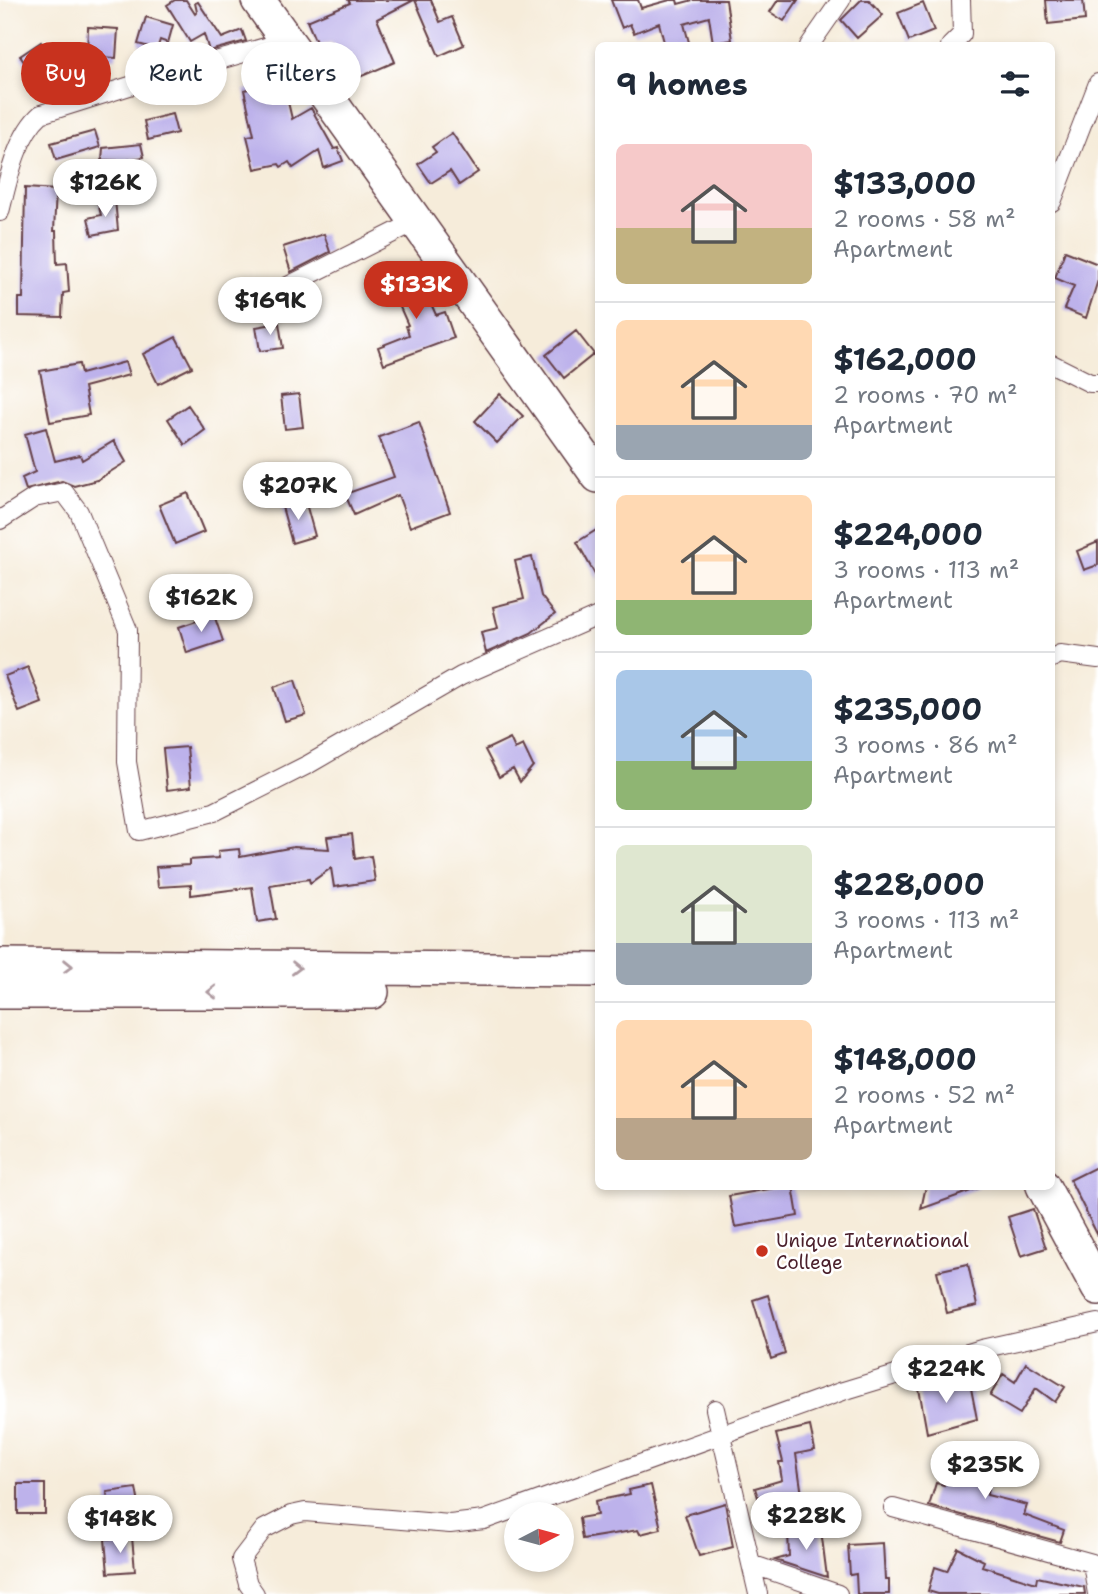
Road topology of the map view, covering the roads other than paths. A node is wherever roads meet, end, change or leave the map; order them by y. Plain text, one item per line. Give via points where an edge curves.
1 (258, 0) edge
2 (841, 0) edge
3 (961, 0) edge
4 (287, 41) junction
5 (812, 42) edge
6 (954, 42) edge
7 (1098, 83) edge
8 (1055, 194) edge
9 (0, 212) edge
10 (415, 222) junction
11 (262, 299) dead end
12 (1055, 366) edge
13 (1098, 383) edge
14 (595, 471) edge
15 (0, 520) edge
16 (595, 617) edge
17 (1055, 656) edge
18 (1098, 659) edge
19 (0, 965) edge
20 (595, 970) edge
21 (0, 992) edge
22 (595, 992) edge
23 (1045, 1190) edge
24 (1098, 1288) edge
25 (1098, 1323) edge
26 (715, 1409) dead end
27 (721, 1433) junction
28 (893, 1508) dead end
29 (751, 1564) junction
30 (255, 1594) edge
31 (758, 1594) edge
32 (838, 1594) edge
33 (1097, 1594) edge

1 - 4 highway
2 - 5 street
3 - 6 street via 962,34
4 - 9 street via 41,114 31,123 10,173
4 - 10 highway
7 - 8 street
10 - 11 street
10 - 14 highway
12 - 13 street
15 - 16 street via 34,498 64,492 79,512 128,630 127,762 139,831 214,812 309,764 461,676
17 - 18 street
19 -> 20 highway
22 -> 21 highway
23 - 24 highway
25 - 27 street via 981,1349
26 - 27 street
27 - 29 street
27 - 30 street via 484,1520 450,1524 319,1511 291,1515 264,1529 242,1559
28 - 33 street via 1092,1563
29 - 31 street
29 - 32 street

